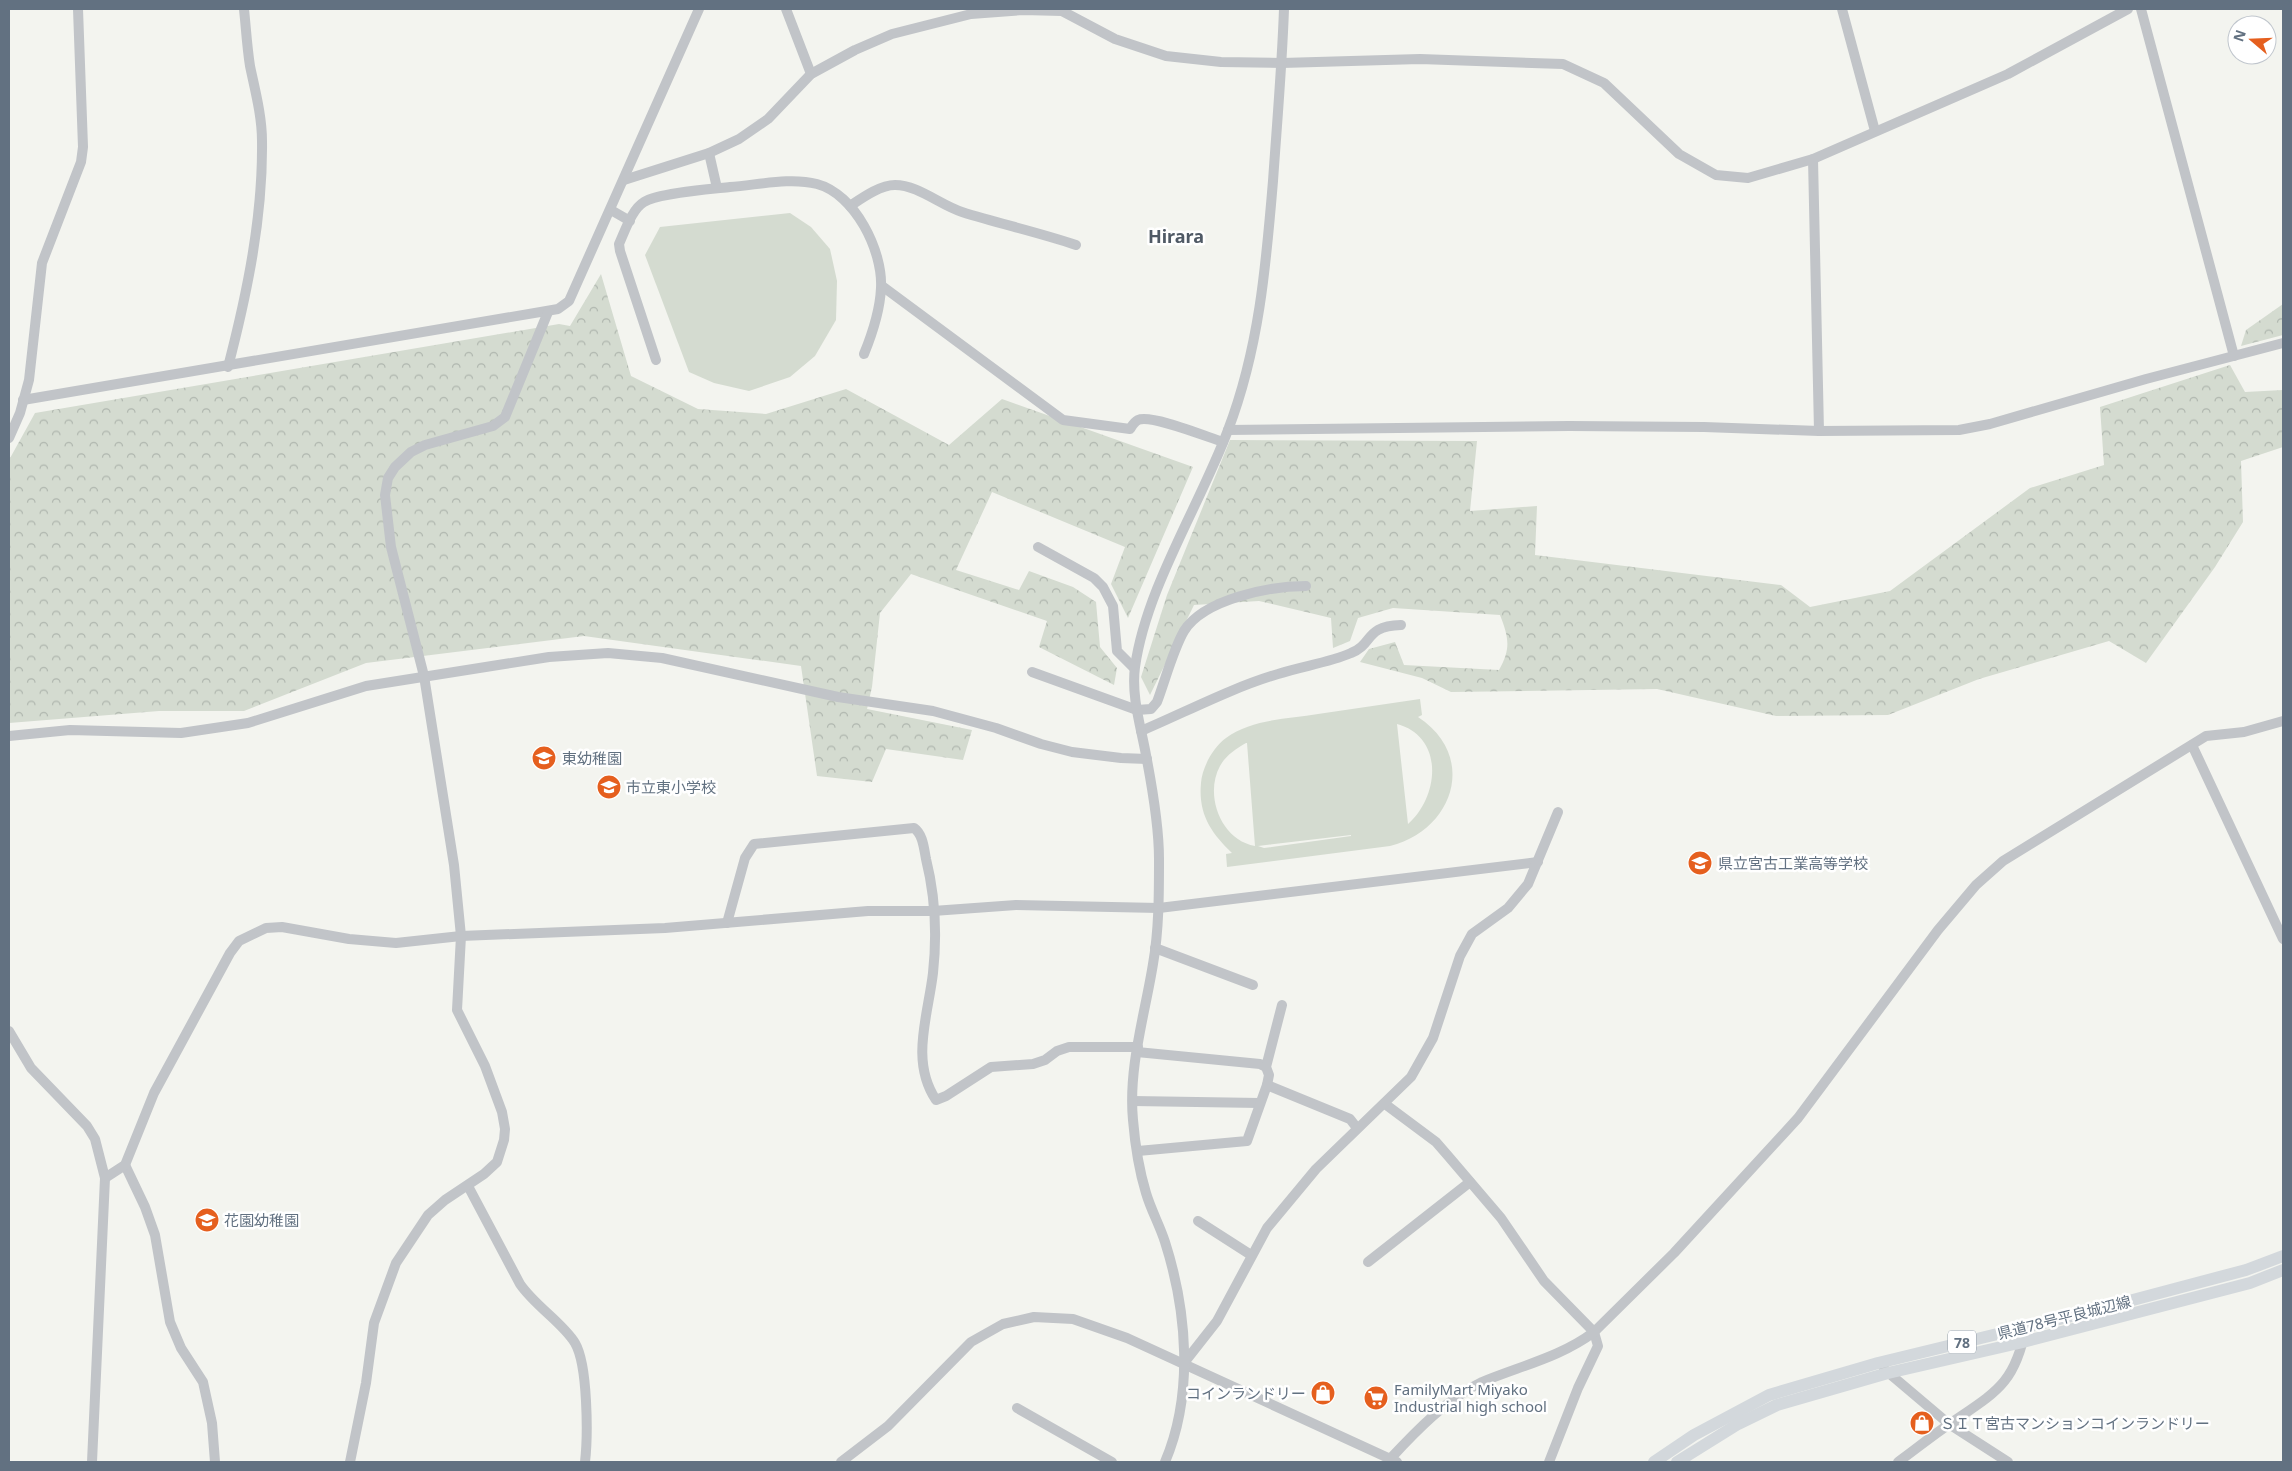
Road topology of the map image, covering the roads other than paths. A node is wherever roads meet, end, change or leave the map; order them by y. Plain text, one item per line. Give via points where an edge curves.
1 (78, 9) edge
2 (244, 9) edge
3 (699, 9) edge
4 (786, 9) edge
5 (1284, 9) edge
6 (1842, 9) edge
7 (2128, 9) edge
8 (2141, 9) edge
9 (1062, 10) edge
10 (1282, 63) junction
11 (811, 74) junction
12 (1874, 131) junction
13 (709, 153) junction
14 (1813, 159) junction
15 (624, 180) junction
16 (717, 188) junction
17 (850, 206) junction
18 (611, 210) junction
19 (630, 221) junction
20 (1076, 246) dead end
21 (882, 286) junction
22 (548, 312) junction
23 (2283, 343) edge
24 (864, 354) dead end
25 (2234, 356) junction
26 (656, 360) dead end
27 (228, 367) junction
28 (23, 400) junction
29 (1228, 430) junction
30 (1819, 431) junction
31 (9, 438) edge
32 (1223, 442) junction
33 (1038, 547) dead end
34 (1306, 586) dead end
35 (1401, 625) dead end
36 (1134, 668) junction
37 (1032, 672) dead end
38 (424, 676) junction
39 (1137, 710) junction
40 (2283, 721) edge
41 (1141, 731) junction
42 (9, 736) edge
43 (2192, 745) junction
44 (1147, 759) junction
45 (1558, 812) dead end
46 (1538, 862) junction
47 (1159, 908) junction
48 (934, 910) junction
49 (727, 923) junction
50 (462, 936) junction
51 (2283, 939) edge
52 (1155, 948) junction
53 (1253, 984) dead end
54 (1282, 1005) dead end
55 (9, 1031) edge
56 (1137, 1050) junction
57 (1266, 1067) junction
58 (1267, 1085) junction
59 (1133, 1101) junction
60 (1260, 1103) junction
61 (1385, 1104) junction
62 (1357, 1128) junction
63 (1138, 1152) junction
64 (125, 1165) junction
65 (105, 1178) junction
66 (1470, 1182) junction
67 (468, 1186) junction
68 (1198, 1221) dead end
69 (1251, 1255) junction
70 (2283, 1256) edge
71 (1368, 1262) dead end
72 (2283, 1270) edge
73 (2026, 1327) junction
74 (1594, 1332) junction
75 (2023, 1342) junction
76 (1183, 1363) junction
77 (1878, 1363) junction
78 (1888, 1374) junction
79 (1016, 1408) dead end
80 (1949, 1424) junction
81 (1394, 1460) edge
82 (92, 1462) edge
83 (215, 1462) edge
84 (350, 1462) edge
85 (585, 1462) edge
86 (841, 1462) edge
87 (1112, 1462) edge
88 (1165, 1462) edge
89 (1549, 1462) edge
90 (1654, 1462) edge
91 (1677, 1462) edge
92 (1898, 1462) edge
93 (2008, 1462) edge

1 - 28 street via 81,162 42,262 32,364
2 - 27 street via 262,139 261,172 254,241
3 - 15 street
4 - 11 street
5 - 10 street
6 - 12 street
7 - 12 street via 2008,74
8 - 25 street
9 - 10 street via 1115,39 1166,56 1220,62
9 - 11 street via 971,14 936,21 892,34
10 - 14 street via 1420,59 1563,64 1604,83 1679,154 1716,175 1748,178
10 - 29 street via 1257,334
11 - 13 street via 768,119 739,139
12 - 14 street
13 - 15 street
13 - 16 street
14 - 30 street
15 - 18 street
16 - 17 street via 808,182 830,189
16 - 19 street via 645,201
17 - 20 street via 892,185 904,186 961,212
17 - 21 street via 869,234
18 - 19 street
18 - 22 street via 569,301
19 - 26 street via 619,244 620,251
21 - 24 street via 874,330
21 - 32 street via 1063,420 1130,429 1138,420 1166,422
22 - 27 street
22 - 38 street via 505,417 493,426 411,452 388,478 385,495 391,547
23 - 25 street
25 - 30 street via 1974,428
27 - 28 street
28 - 31 street
29 - 30 street via 1694,426
29 - 32 street
32 - 36 street via 1161,579
33 - 36 street via 1094,578 1103,587 1113,606 1117,651
34 - 39 street via 1255,592 1206,610 1183,632 1157,702 1151,709
35 - 41 street via 1384,625 1352,653 1277,674
36 - 39 street
37 - 39 street
38 - 42 street via 366,686 248,723 218,728 181,733 70,730
38 - 44 street via 549,657 635,654 838,697 933,711 1072,752
38 - 50 street
39 - 41 street
40 - 43 street via 2244,732 2206,736
41 - 44 street
43 - 51 street
43 - 74 street via 2003,862 1976,885 1938,930 1798,1118 1674,1253
44 - 47 street via 1159,853
45 - 46 street
46 - 47 street
46 - 61 street via 1528,884 1508,908 1472,934 1460,956 1433,1038 1411,1077
47 - 48 street via 1016,905
47 - 52 street
48 - 49 street via 807,914
48 - 49 street via 932,882 919,834 914,828 754,844 745,858
48 - 56 street via 933,973 922,1033 922,1054 928,1088 936,1100 991,1067 1033,1064 1069,1047
49 - 50 street
50 - 64 street via 396,944 282,927 266,928 239,941 216,975 154,1093
50 - 67 street via 457,1010 485,1066 505,1129 497,1162
52 - 53 street
52 - 56 street
54 - 57 street
55 - 65 street via 31,1068 95,1138
56 - 57 street
56 - 59 street
57 - 58 street via 1269,1075
58 - 60 street
58 - 62 street via 1350,1119
59 - 60 street
59 - 63 street
60 - 63 street via 1248,1141
61 - 62 street
61 - 66 street via 1436,1142
62 - 69 street via 1299,1188 1267,1228
63 - 76 street via 1146,1193 1172,1267 1185,1345
64 - 65 street
64 - 83 street via 146,1207 155,1235 170,1322 181,1348 203,1382 212,1423
65 - 82 street
66 - 71 street
66 - 74 street via 1501,1218 1544,1281
67 - 84 street via 428,1215 396,1263 374,1323
67 - 85 street via 530,1299 576,1344 584,1384
68 - 69 street
69 - 76 street via 1217,1321
70 - 73 main road, 県道78号平良城辺線 / 78 via 2246,1270
72 - 75 main road, 県道78号平良城辺線 / 78 via 2250,1283
73 - 75 street
73 - 77 main road, 県道78号平良城辺線 / 78
74 - 81 street via 1581,1342 1542,1360 1481,1383 1421,1426
74 - 89 street via 1598,1346
75 - 78 main road, 県道78号平良城辺線 / 78
75 - 80 street via 2020,1354 2003,1383 1989,1397
76 - 81 street via 1213,1380
76 - 86 street via 1073,1319 1034,1317 1017,1320 971,1342 888,1426
76 - 88 street via 1172,1445
77 - 78 street
77 - 90 main road, 県道78号平良城辺線 / 78 via 1769,1395 1694,1435
78 - 80 street
78 - 91 main road, 県道78号平良城辺線 / 78 via 1777,1405 1738,1424
79 - 87 street
80 - 92 street
80 - 93 street

